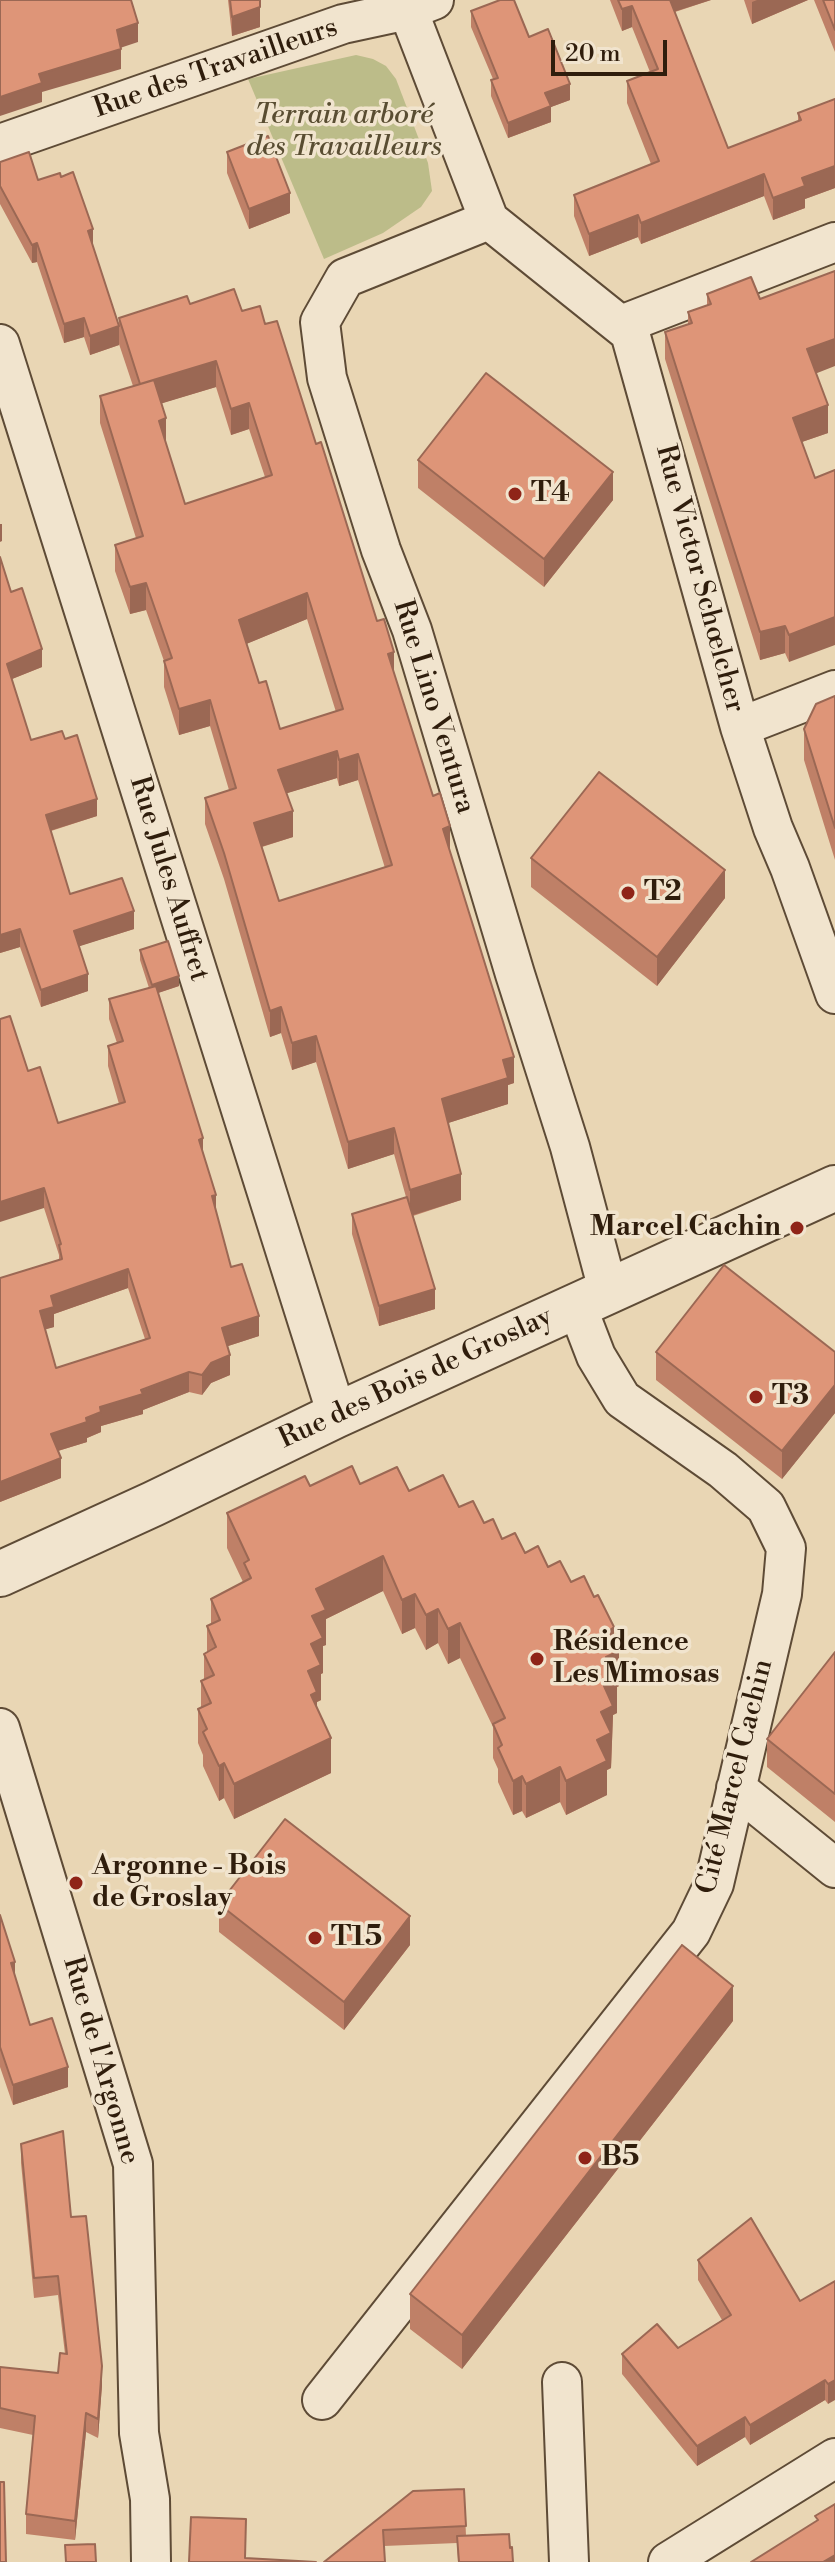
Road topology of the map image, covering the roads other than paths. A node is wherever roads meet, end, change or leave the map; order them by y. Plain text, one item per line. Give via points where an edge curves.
1 (421, 5) edge
2 (342, 12) edge
3 (0, 144) edge
4 (489, 220) junction
5 (835, 242) edge
6 (621, 325) junction
7 (0, 344) edge
8 (835, 690) edge
9 (740, 727) junction
10 (835, 994) edge
11 (835, 1188) edge
12 (592, 1297) junction
13 (337, 1415) junction
14 (0, 1574) edge
15 (0, 1728) edge
16 (736, 1788) junction
17 (835, 1868) edge
18 (562, 2382) dead end
19 (322, 2400) dead end
20 (835, 2458) edge
21 (151, 2562) edge
22 (569, 2562) edge
23 (668, 2562) edge

1 - 2 street, Rue des Travailleurs
1 - 4 street
2 - 3 street, Rue des Travailleurs
4 - 6 street, Rue Victor Schœlcher
4 - 12 street, Rue Lino Ventura via 345,278 320,322 327,378 412,630 570,1147
5 - 6 street
6 - 9 street, Rue Victor Schœlcher via 630,333
7 - 13 street, Rue Jules Auffret
8 - 9 street
9 - 10 street, Rue Victor Schœlcher
11 - 12 street, Rue des Bois de Groslay
12 - 13 street, Rue des Bois de Groslay
12 - 16 street, Cité Marcel Cachin via 596,1356 622,1399 766,1507 786,1548 782,1594
13 - 14 street, Rue des Bois de Groslay
15 - 21 street, Rue de l'Argonne via 133,2164 139,2433 150,2499
16 - 17 street
16 - 19 street, Cité Marcel Cachin via 714,1884 691,1932
18 - 22 street
20 - 23 street

